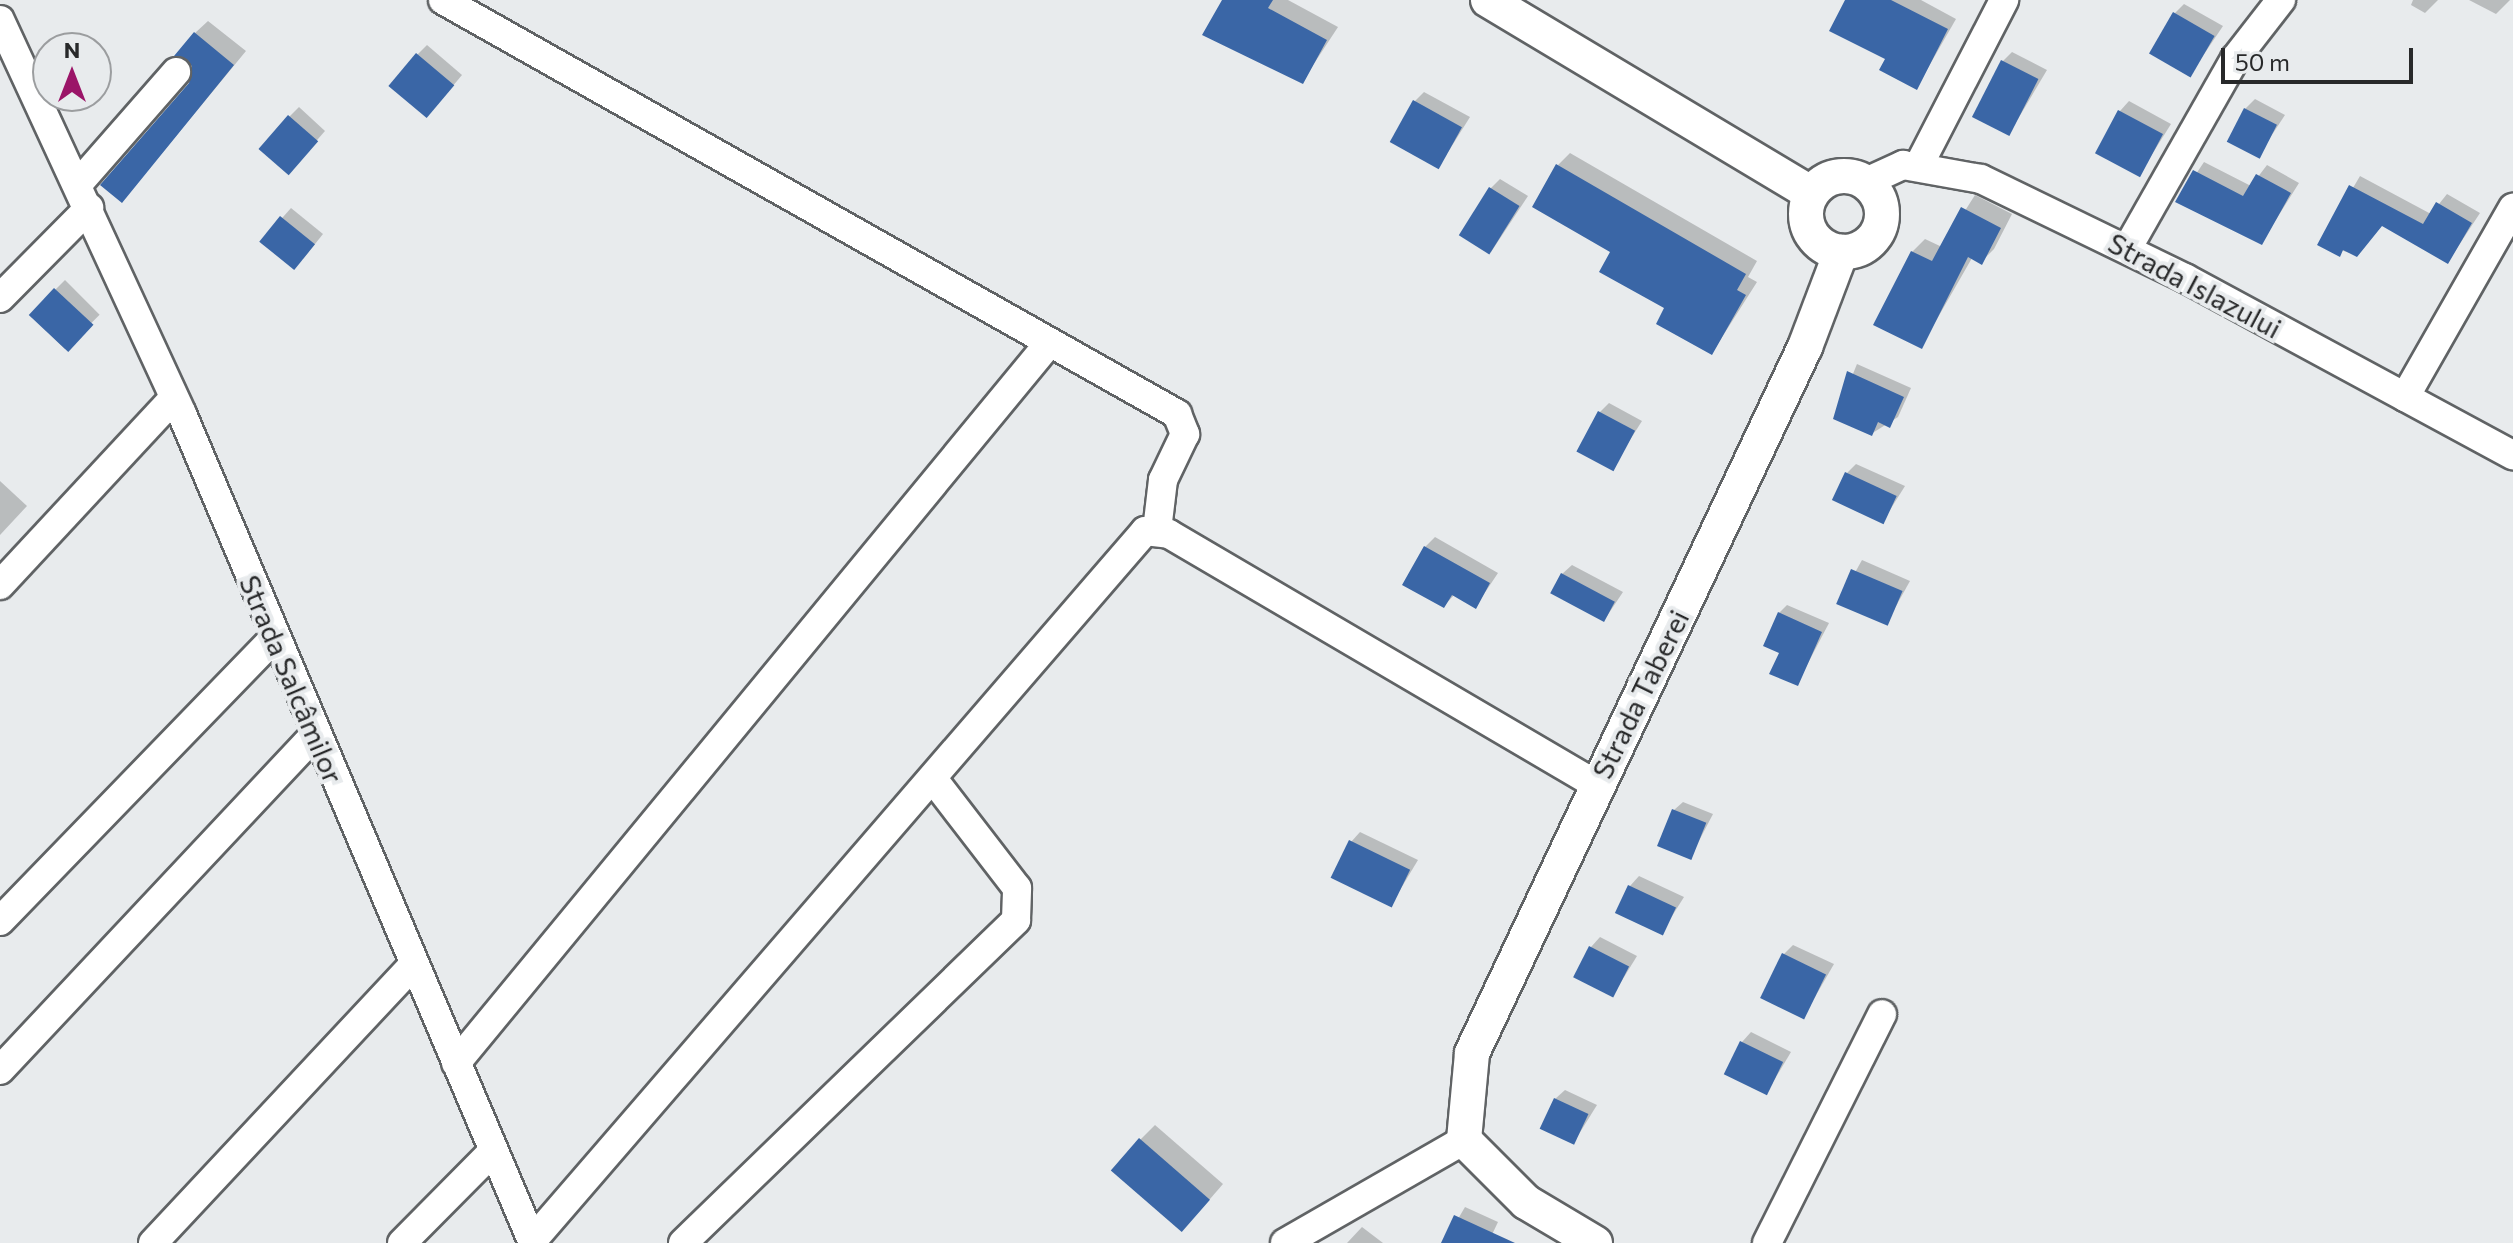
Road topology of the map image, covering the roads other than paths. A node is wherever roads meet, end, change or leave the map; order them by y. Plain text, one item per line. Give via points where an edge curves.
1 (443, 0) edge
2 (1488, 0) edge
3 (2004, 0) edge
4 (2281, 0) edge
5 (0, 20) edge
6 (176, 72) dead end
7 (1919, 165) junction
8 (1866, 182) junction
9 (1811, 193) junction
10 (84, 196) junction
11 (2513, 208) edge
12 (2127, 249) junction
13 (1841, 252) junction
14 (0, 298) edge
15 (1049, 343) junction
16 (2405, 397) junction
17 (174, 398) junction
18 (2513, 455) edge
19 (1157, 530) junction
20 (0, 585) edge
21 (274, 638) junction
22 (315, 735) junction
23 (933, 779) junction
24 (1597, 785) junction
25 (0, 921) edge
26 (413, 965) junction
27 (1882, 1014) dead end
28 (456, 1063) junction
29 (0, 1070) edge
30 (1464, 1140) junction
31 (493, 1151) junction
32 (532, 1242) edge
33 (153, 1243) edge
34 (402, 1243) edge
35 (683, 1243) edge
36 (1285, 1243) edge
37 (1595, 1243) edge
38 (1767, 1243) edge

1 - 15 street
2 - 9 street
3 - 7 street
4 - 12 street via 2235,59
5 - 10 street, Strada Salcâmilor
6 - 10 street
7 - 8 street
7 - 12 street, Strada Islazului via 1981,179
8 - 9 street via 1836,176
8 - 13 street via 1880,199 1882,221 1862,248
9 - 13 street via 1805,214 1812,236
10 - 14 street
10 - 17 street, Strada Salcâmilor
11 - 16 street
12 - 16 street, Strada Islazului
13 - 24 street, Strada Taberei via 1805,347
15 - 19 street via 1184,424 1157,502
15 - 28 street
16 - 18 street, Strada Islazului
17 - 20 street
17 - 21 street, Strada Salcâmilor
19 - 23 street via 1132,540
19 - 24 street
21 - 22 street, Strada Salcâmilor
21 - 25 street
22 - 26 street, Strada Salcâmilor
22 - 29 street
23 - 32 street
23 - 35 street via 1017,888 1016,920
24 - 30 street, Strada Taberei via 1472,1053
26 - 28 street, Strada Salcâmilor
26 - 33 street
27 - 38 street
28 - 31 street, Strada Salcâmilor
30 - 36 street
30 - 37 street via 1526,1202
31 - 32 street, Strada Salcâmilor
31 - 34 street

